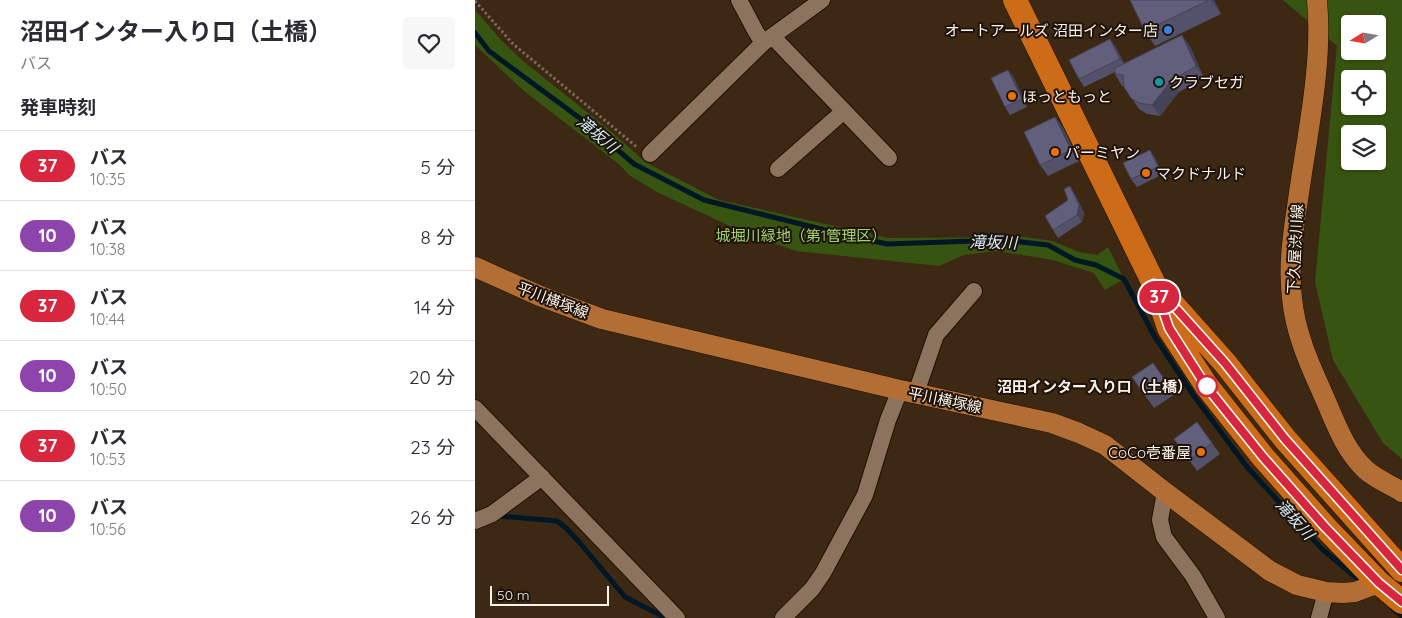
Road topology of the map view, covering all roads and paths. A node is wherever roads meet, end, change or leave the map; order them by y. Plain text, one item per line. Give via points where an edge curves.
1 (739, 0) edge
2 (822, 0) edge
3 (1015, 0) edge
4 (1317, 0) edge
5 (475, 1) edge
6 (768, 40) junction
7 (844, 111) junction
8 (650, 154) joint
9 (889, 158) dead end
10 (778, 169) dead end
11 (475, 267) edge
12 (1154, 284) junction
13 (974, 291) dead end
14 (908, 392) junction
15 (475, 408) edge
16 (542, 477) junction
17 (1165, 492) junction
18 (1402, 492) edge
19 (475, 522) edge
20 (1401, 568) edge
21 (1379, 583) junction
22 (1326, 592) junction
23 (1402, 602) edge
24 (677, 618) edge
25 (783, 618) edge
26 (1217, 618) edge
27 (1319, 618) edge

1 - 6 street via 756,32
2 - 6 street
3 - 12 highway
4 - 18 main road, 下久屋渋川線 via 1319,35 1294,226 1291,298 1305,354 1338,429 1367,472
5 - 8 path via 513,44 635,146
6 - 7 street
6 - 8 street
7 - 9 street
7 - 10 street
11 - 14 main road, 平川横塚線 via 602,319
12 - 20 highway via 1225,363 1285,439
12 - 21 highway via 1169,328 1206,386 1263,457
13 - 14 street via 936,335
14 - 17 main road, 平川横塚線 via 1052,423 1079,433 1105,445
14 - 25 street via 887,420 865,494 823,573 812,590
15 - 16 street
16 - 19 street via 492,514
16 - 24 street
17 - 22 main road, 平川横塚線 via 1270,571 1297,584
17 - 26 street via 1160,520 1164,537 1193,576
20 - 21 highway
21 - 22 main road, 平川横塚線 via 1355,592
21 - 23 highway
22 - 27 street

